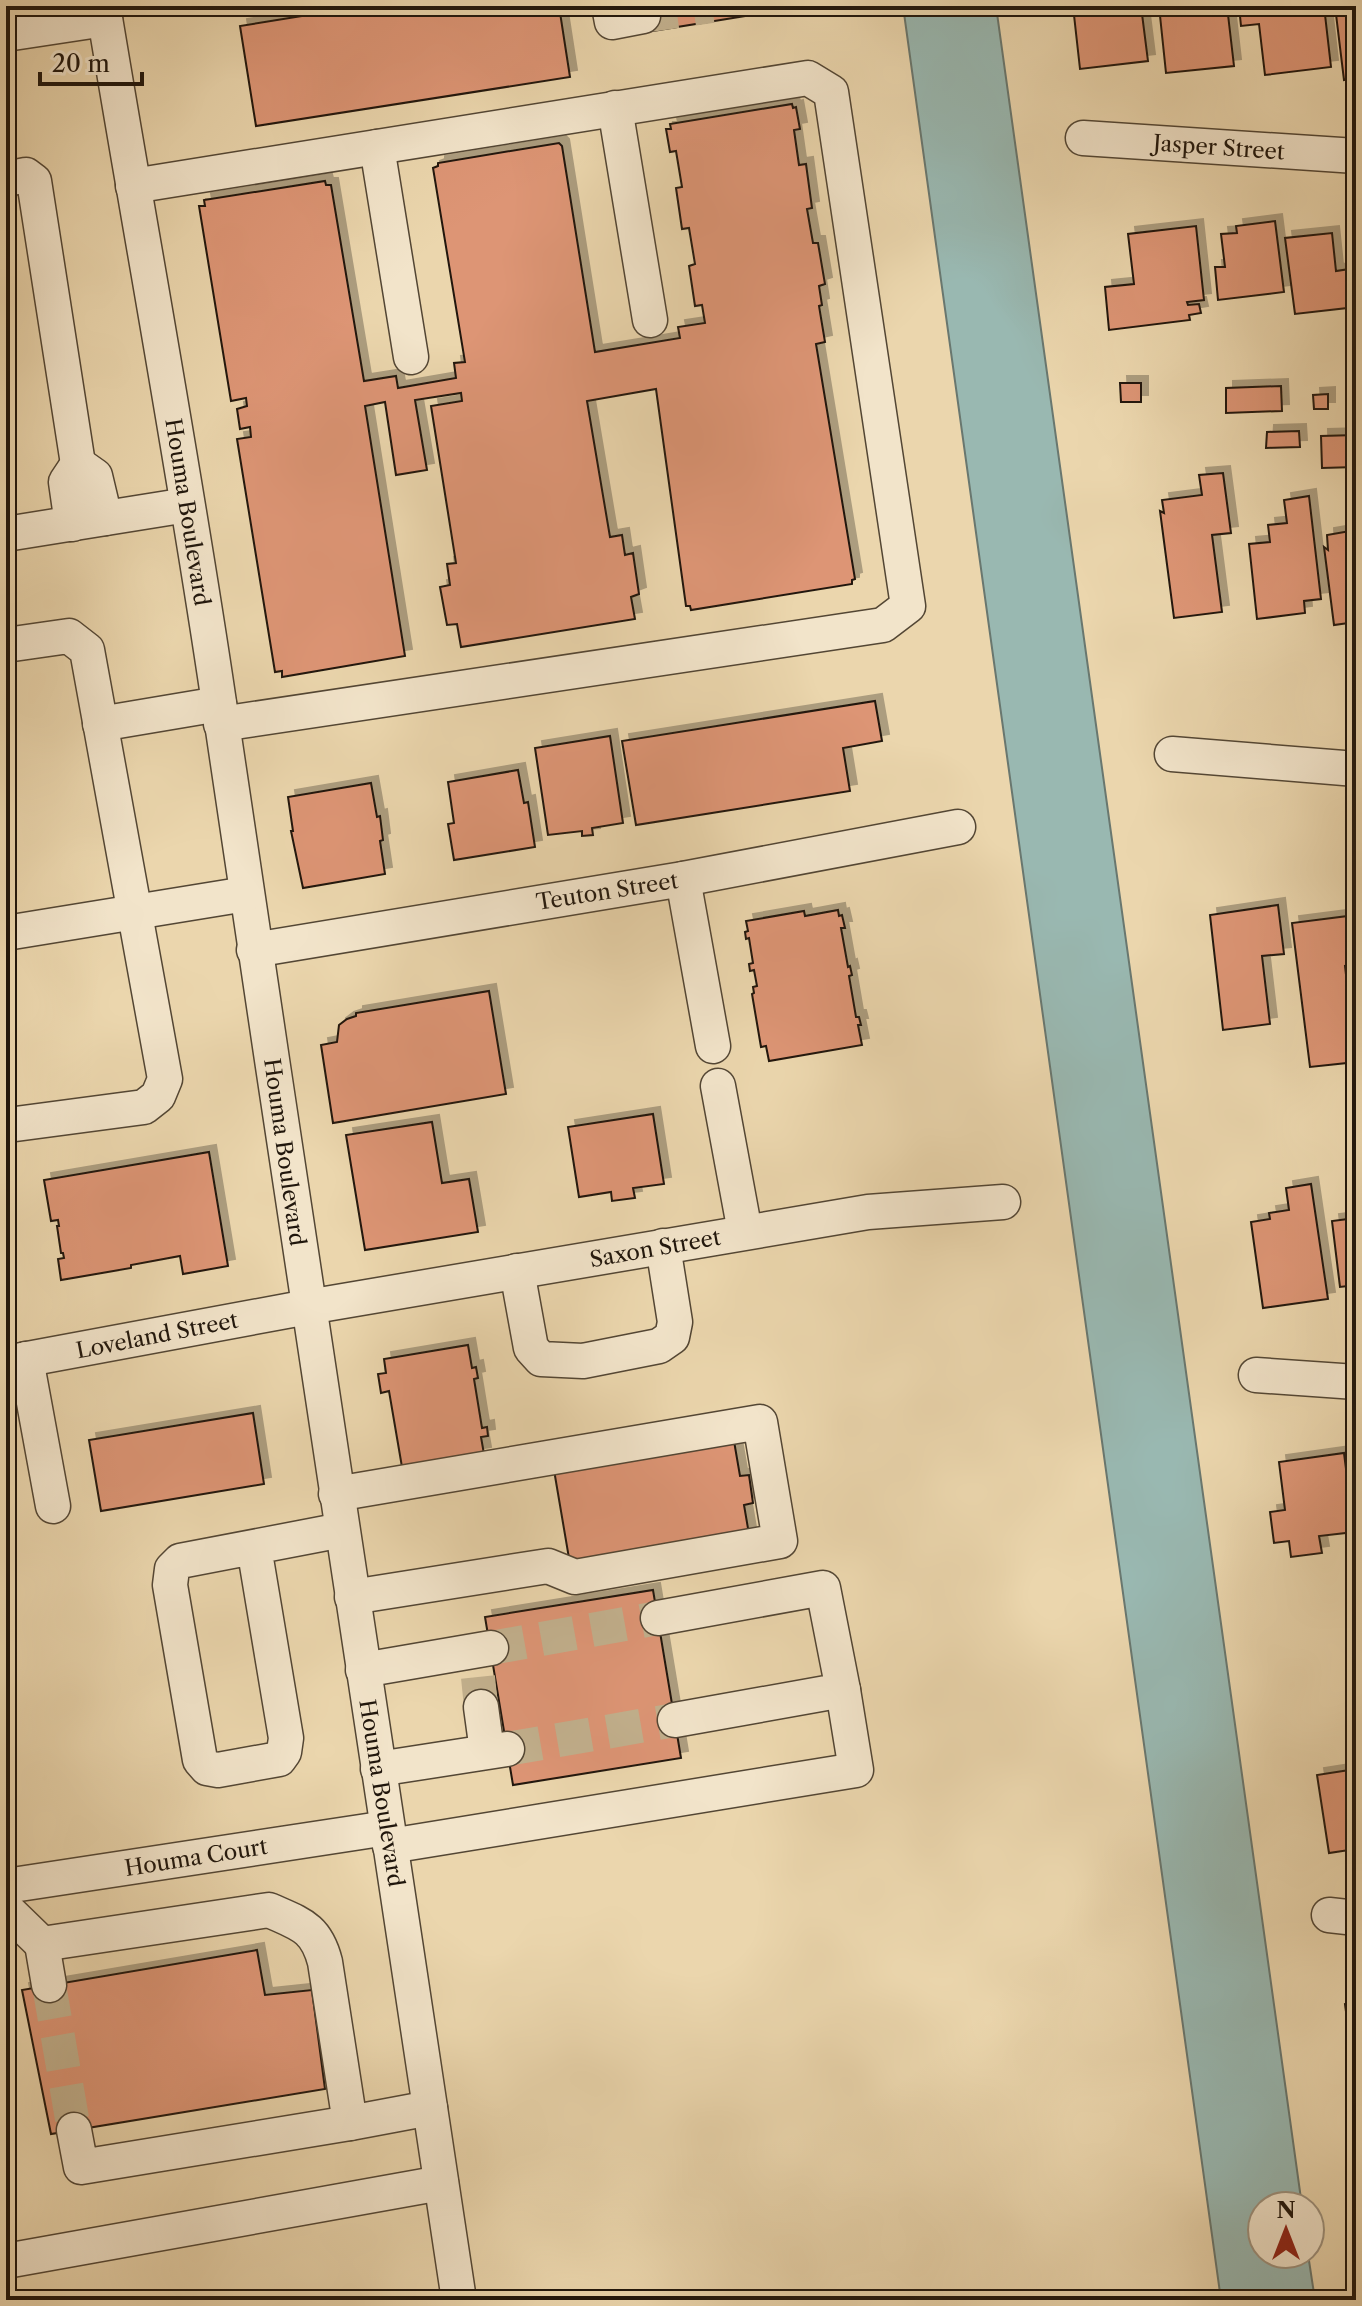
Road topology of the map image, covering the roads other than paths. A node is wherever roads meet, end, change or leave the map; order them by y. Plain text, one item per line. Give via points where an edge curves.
1 (609, 6) edge
2 (104, 12) edge
3 (643, 16) tunnel mouth
4 (6, 34) edge
5 (615, 108) junction
6 (1083, 138) dead end
7 (377, 147) junction
8 (1356, 156) edge
9 (6, 179) edge
10 (133, 186) junction
11 (650, 320) dead end
12 (411, 357) dead end
13 (187, 505) junction
14 (89, 521) junction
15 (6, 534) edge
16 (6, 645) edge
17 (220, 714) junction
18 (100, 724) junction
19 (1172, 754) dead end
20 (1356, 769) edge
21 (958, 827) dead end
22 (683, 879) junction
23 (246, 894) junction
24 (136, 912) junction
25 (6, 933) edge
26 (254, 950) junction
27 (713, 1046) dead end
28 (718, 1086) dead end
29 (6, 1123) edge
30 (1003, 1202) dead end
31 (745, 1232) junction
32 (663, 1246) junction
33 (517, 1271) junction
34 (308, 1307) junction
35 (16, 1361) edge
36 (1256, 1375) dead end
37 (1356, 1382) edge
38 (336, 1494) junction
39 (53, 1506) dead end
40 (342, 1530) junction
41 (254, 1547) junction
42 (352, 1597) junction
43 (658, 1618) tunnel mouth
44 (363, 1670) junction
45 (843, 1690) junction
46 (675, 1720) tunnel mouth
47 (378, 1769) junction
48 (388, 1837) junction
49 (6, 1886) edge
50 (6, 1909) edge
51 (42, 1944) junction
52 (49, 1985) tunnel mouth
53 (430, 2108) junction
54 (350, 2123) junction
55 (74, 2130) tunnel mouth
56 (441, 2183) junction
57 (6, 2261) edge
58 (459, 2300) edge

1 - 3 street via 612,22
2 - 4 street
2 - 10 street, Houma Boulevard
5 - 7 street
5 - 11 street
5 - 17 street via 808,78 831,92 908,606 883,625
6 - 8 street, Jasper Street
7 - 10 street
7 - 12 street
9 - 14 street via 26,175 34,181 78,464 95,476
10 - 13 street, Houma Boulevard
13 - 14 street
13 - 17 street, Houma Boulevard
14 - 15 street
16 - 18 street via 69,636 87,650
17 - 18 street
17 - 23 street, Houma Boulevard
18 - 24 street
19 - 20 street
21 - 22 street, Teuton Street
22 - 26 street, Teuton Street
22 - 27 street
23 - 24 street
23 - 26 street, Houma Boulevard
24 - 25 street
24 - 29 street via 165,1079 158,1096 144,1107
26 - 34 street, Houma Boulevard
28 - 31 street
30 - 31 street, Saxon Street via 868,1212
31 - 32 street, Saxon Street
32 - 33 street, Saxon Street
32 - 33 street via 675,1322 672,1337 659,1346 583,1361 541,1359 531,1348
33 - 34 street, Saxon Street
34 - 35 street, Loveland Street
34 - 38 street, Houma Boulevard
35 - 39 street
36 - 37 street
38 - 40 street, Houma Boulevard
38 - 42 street via 760,1422 780,1541 575,1577 548,1566
40 - 41 street
40 - 42 street, Houma Boulevard
41 - 41 street via 180,1561 172,1569 170,1585 197,1745 207,1768 279,1759 284,1752 286,1738
42 - 44 street, Houma Boulevard
43 - 45 street via 823,1588
44 - 47 street, Houma Boulevard
44 - 47 street via 481,1671 497,1750
45 - 46 street
45 - 48 street, Houma Court via 856,1770
47 - 48 street, Houma Boulevard
48 - 49 street, Houma Court
48 - 53 street, Houma Boulevard
50 - 51 street
51 - 52 street
51 - 54 street via 269,1910 301,1924 320,1944 325,1962
53 - 54 street
53 - 56 street, Houma Boulevard
54 - 55 street via 81,2167
56 - 57 street
56 - 58 street, Houma Boulevard

